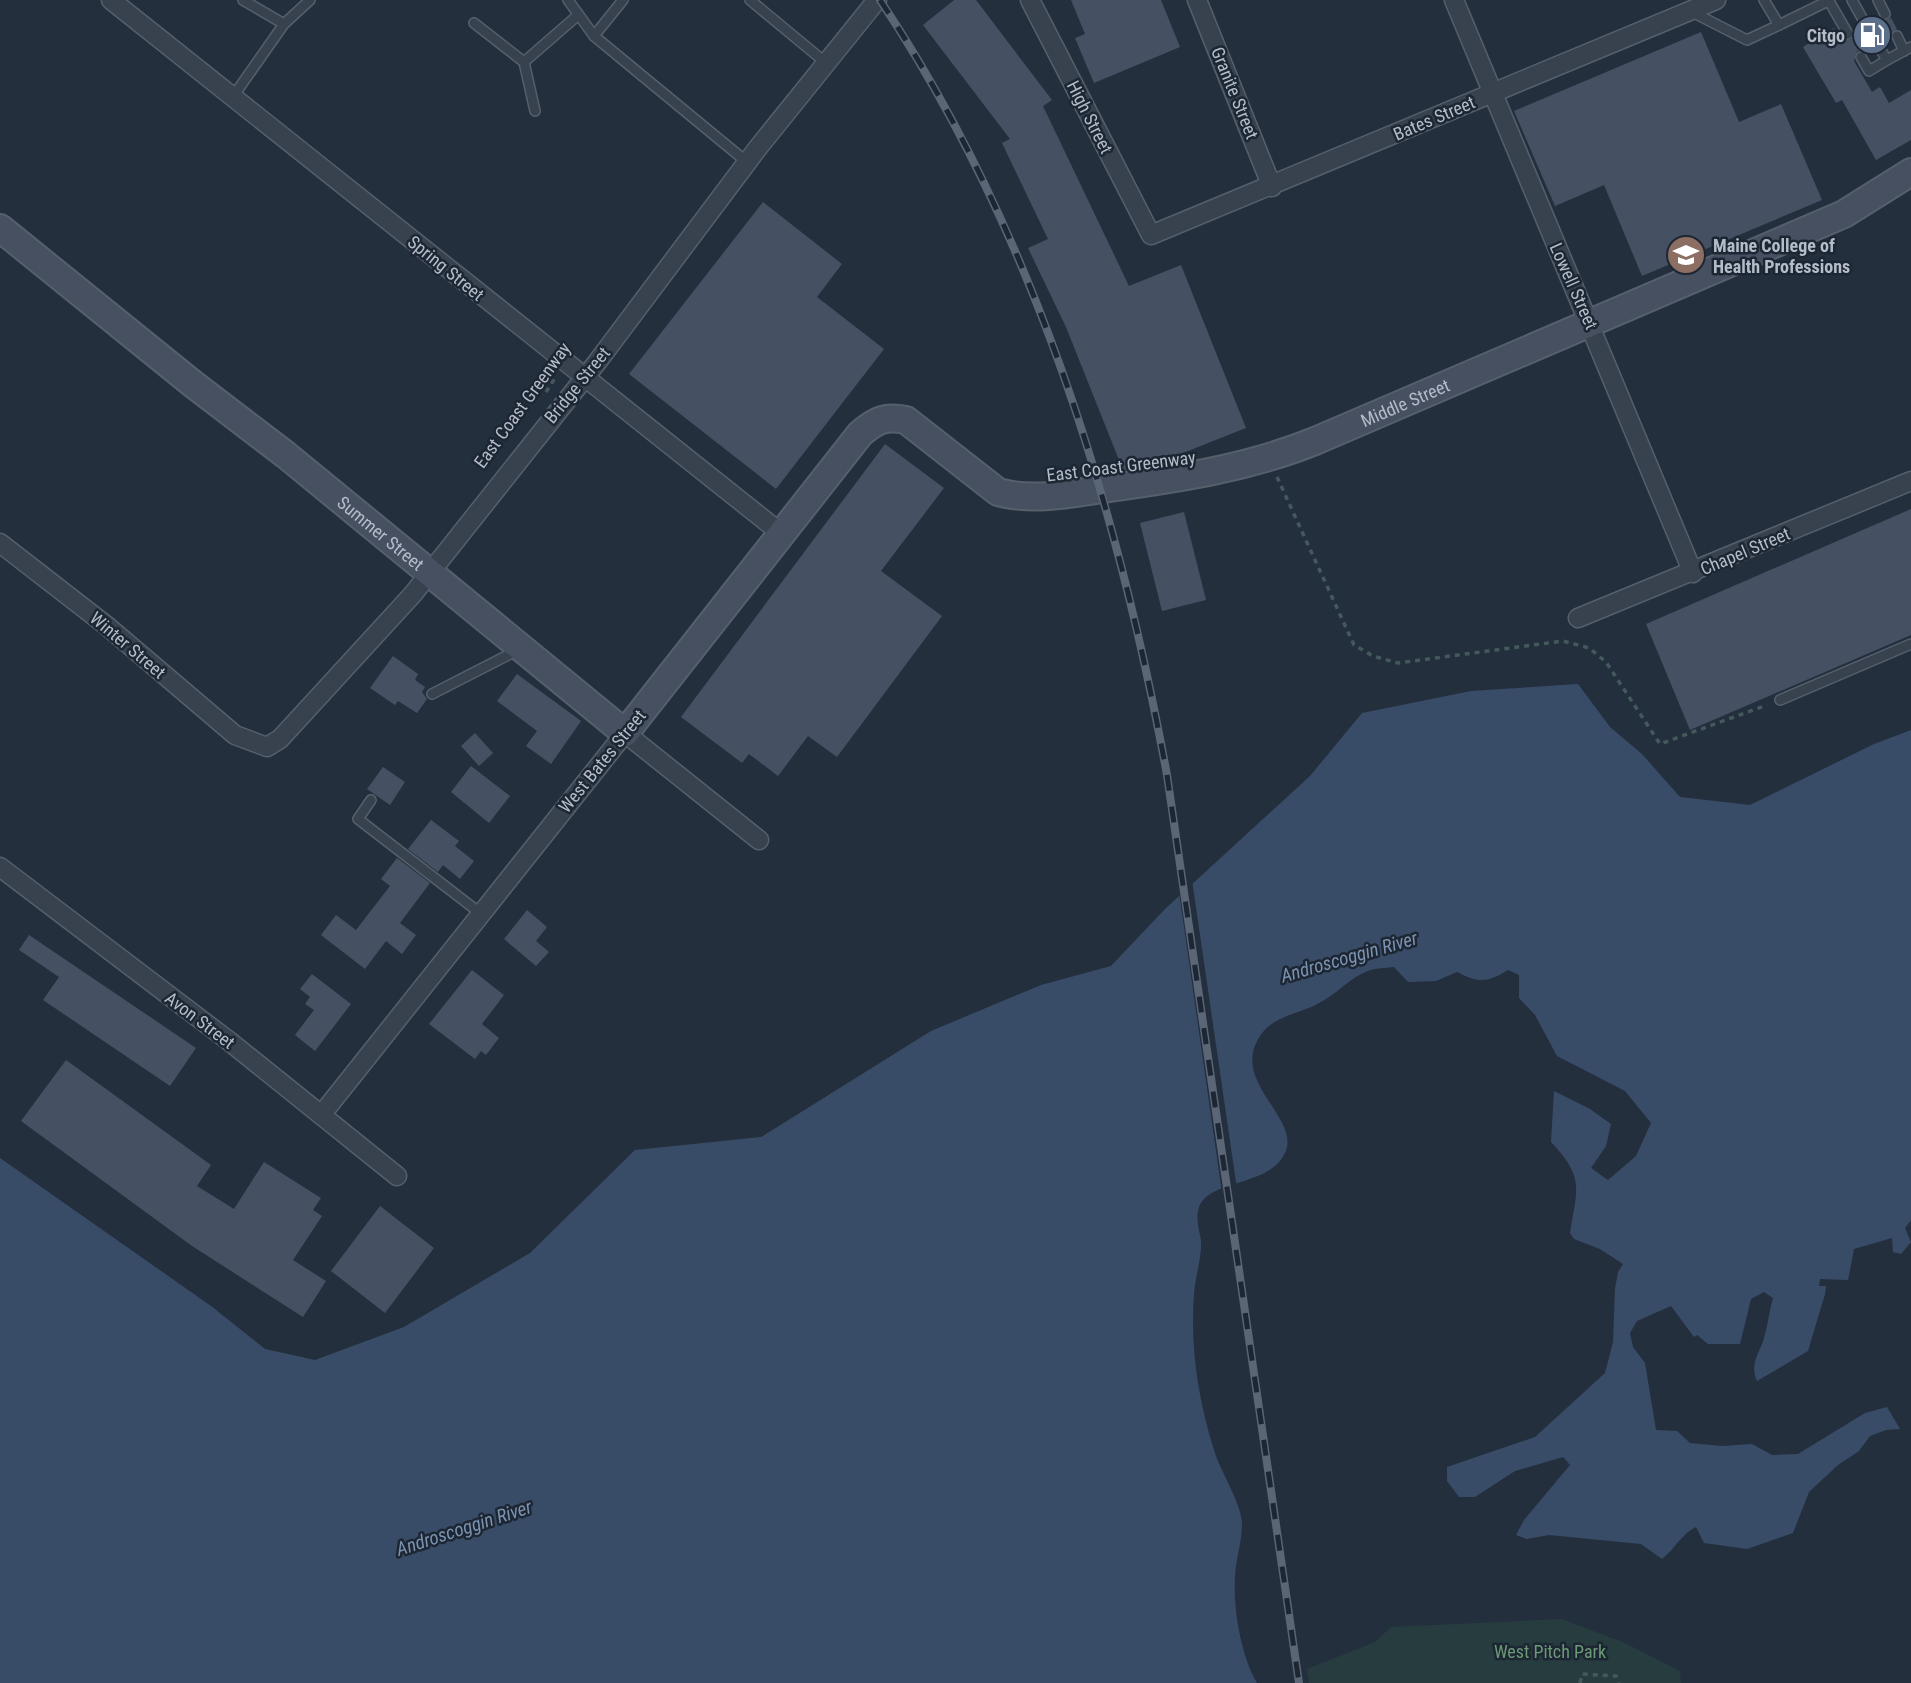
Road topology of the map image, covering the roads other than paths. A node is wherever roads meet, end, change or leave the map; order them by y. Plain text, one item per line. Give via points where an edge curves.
1 (111, 0) edge
2 (243, 0) edge
3 (310, 0) edge
4 (568, 0) edge
5 (623, 0) edge
6 (750, 0) edge
7 (877, 0) edge
8 (1030, 0) edge
9 (1197, 0) edge
10 (1454, 0) edge
11 (1716, 0) edge
12 (1764, 0) edge
13 (1829, 0) edge
14 (1852, 0) edge
15 (1878, 0) edge
16 (1692, 12) junction
17 (1885, 14) dead end
18 (577, 16) junction
19 (474, 23) dead end
20 (284, 24) junction
21 (1779, 25) junction
22 (1866, 25) dead end
23 (1848, 34) dead end
24 (594, 36) junction
25 (1897, 36) dead end
26 (1879, 47) dead end
27 (1908, 49) edge
28 (1861, 57) dead end
29 (1887, 60) junction
30 (524, 62) junction
31 (826, 63) junction
32 (1491, 94) junction
33 (232, 99) junction
34 (535, 111) dead end
35 (747, 163) junction
36 (1911, 172) edge
37 (1272, 187) junction
38 (0, 228) edge
39 (1151, 235) joint
40 (1590, 323) junction
41 (583, 376) junction
42 (889, 417) joint
43 (1911, 481) edge
44 (782, 534) junction
45 (0, 543) edge
46 (430, 573) junction
47 (1693, 573) junction
48 (1578, 618) dead end
49 (1911, 644) edge
50 (519, 649) junction
51 (432, 694) dead end
52 (1780, 700) road end
53 (625, 733) junction
54 (256, 744) joint
55 (371, 800) dead end
56 (759, 840) dead end
57 (0, 867) edge
58 (480, 914) junction
59 (323, 1114) junction
60 (397, 1176) dead end

1 - 33 street, Spring Street
2 - 20 lane
3 - 20 lane
4 - 18 lane
5 - 24 lane
6 - 31 lane
7 - 31 street, Bridge Street
8 - 39 street, High Street
9 - 37 street, Granite Street
10 - 32 street, Lowell Street
11 - 16 street, Bates Street
12 - 21 lane
13 - 21 lane
13 - 23 lane
14 - 22 lane
15 - 17 lane
16 - 21 lane via 1747,40
16 - 32 street, Bates Street
18 - 24 lane
18 - 30 lane
19 - 30 lane
20 - 33 lane
24 - 35 lane
25 - 27 lane
26 - 29 lane
27 - 29 lane
28 - 29 lane via 1869,71
30 - 34 lane
31 - 35 street, Bridge Street
32 - 37 street, Bates Street
32 - 40 street, Lowell Street
33 - 41 street, Spring Street
35 - 41 street, Bridge Street
36 - 40 street, Middle Street via 1844,214
37 - 39 street, Bates Street
38 - 46 street, Summer Street
40 - 42 street, Middle Street via 1269,459 1066,494 1012,496 998,492 906,420
40 - 47 street, Lowell Street
41 - 44 street, Spring Street
41 - 46 street, Bridge Street
42 - 44 street, West Bates Street via 874,421 860,434
43 - 47 street, Chapel Street
44 - 53 street, West Bates Street
45 - 54 street, Winter Street via 107,626 215,719
46 - 50 street, Summer Street
46 - 54 street, Bridge Street via 279,739 267,747
47 - 48 street, Chapel Street
49 - 52 lane
50 - 51 lane
50 - 53 street, Summer Street
53 - 56 street, Summer Street
53 - 58 street, West Bates Street
55 - 58 lane via 358,819
57 - 59 street, Avon Street
58 - 59 street, West Bates Street
59 - 60 street, Avon Street

